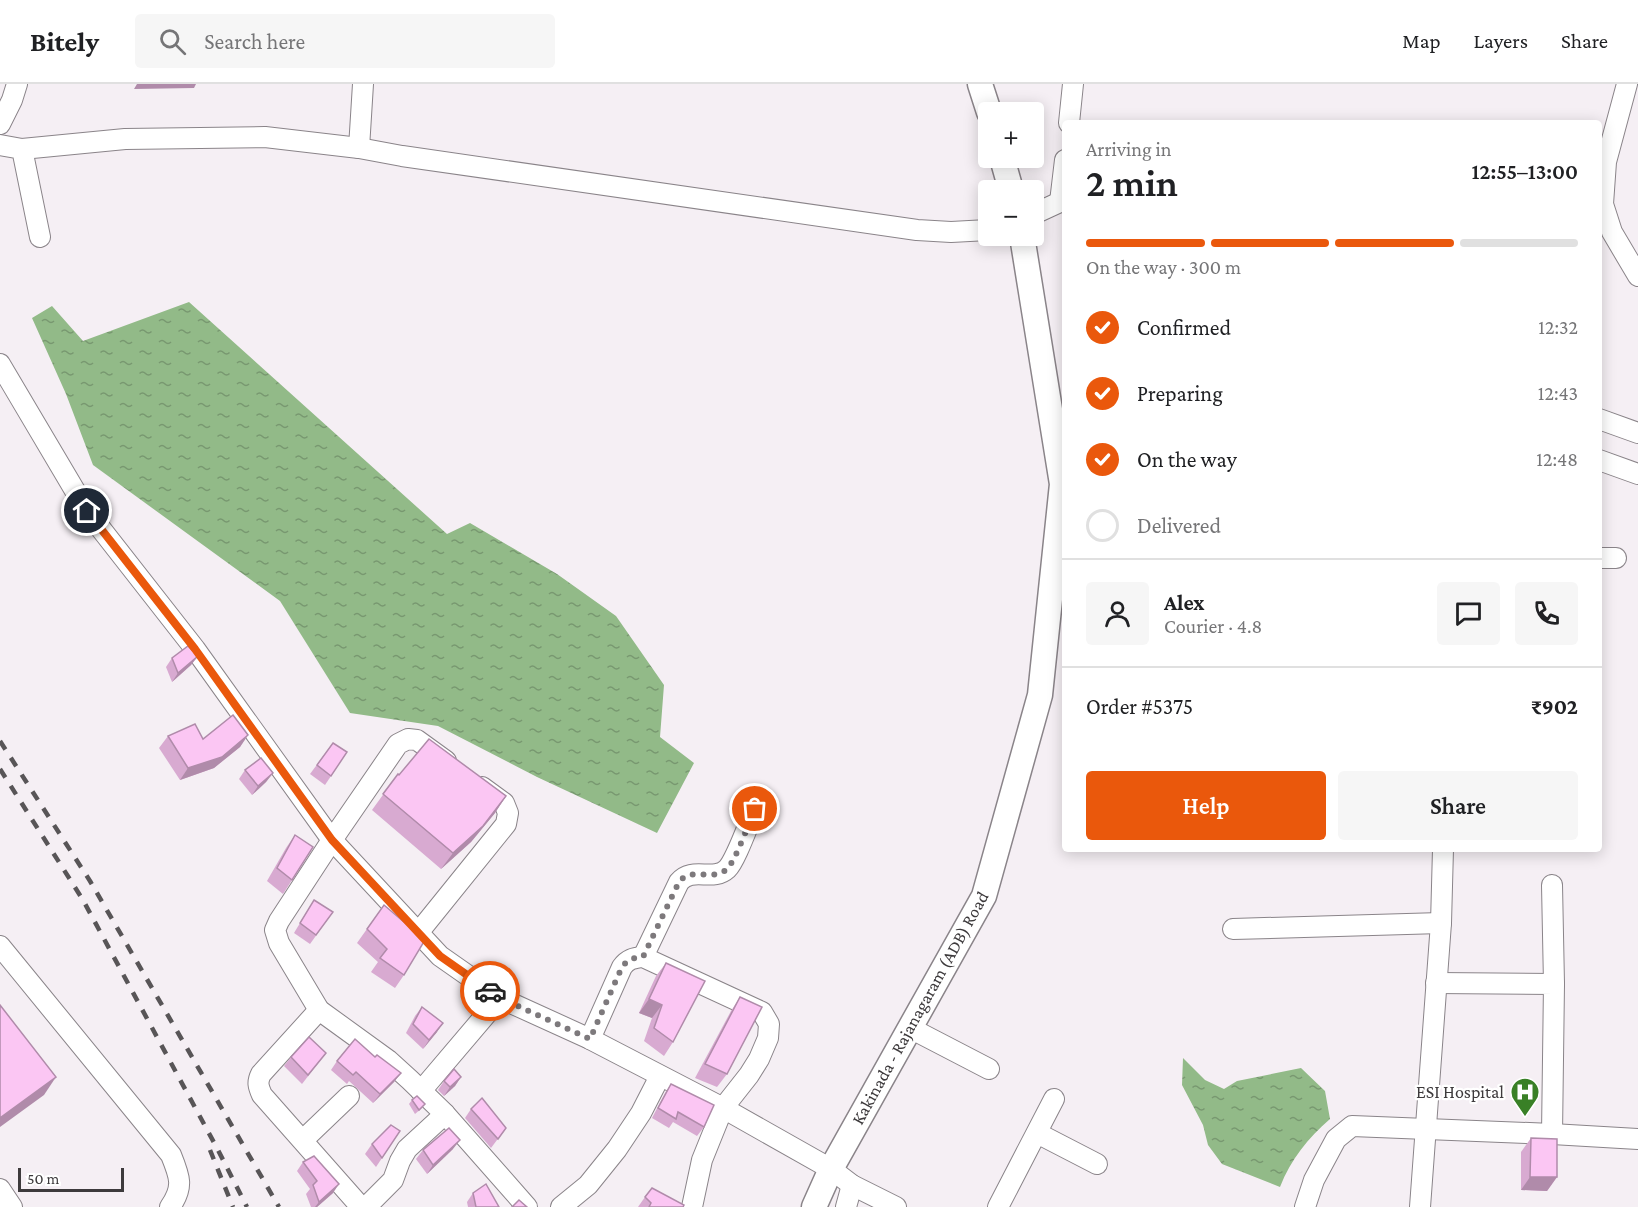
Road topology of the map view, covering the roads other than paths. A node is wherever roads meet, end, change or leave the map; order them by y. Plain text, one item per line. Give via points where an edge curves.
1 (17, 84) edge
2 (363, 84) edge
3 (980, 84) edge
4 (1073, 84) edge
5 (1627, 84) edge
6 (985, 102) edge
7 (1069, 120) edge
8 (0, 124) edge
9 (0, 145) edge
10 (359, 148) junction
11 (22, 149) junction
12 (1062, 201) edge
13 (1044, 209) edge
14 (978, 231) edge
15 (40, 237) dead end
16 (1024, 246) edge
17 (1638, 276) edge
18 (0, 364) edge
19 (1602, 420) edge
20 (1638, 433) edge
21 (1602, 461) edge
22 (1638, 474) edge
23 (755, 809) dead end
24 (332, 840) junction
25 (1443, 852) edge
26 (1552, 885) dead end
27 (1441, 923) junction
28 (1233, 929) dead end
29 (418, 933) junction
30 (0, 946) edge
31 (643, 957) junction
32 (1436, 983) junction
33 (1554, 984) junction
34 (500, 998) junction
35 (320, 1010) junction
36 (910, 1028) junction
37 (590, 1039) junction
38 (989, 1069) dead end
39 (660, 1076) junction
40 (421, 1091) junction
41 (349, 1096) dead end
42 (1054, 1099) dead end
43 (723, 1108) junction
44 (445, 1114) junction
45 (1425, 1130) junction
46 (1037, 1133) junction
47 (1552, 1134) junction
48 (1638, 1139) edge
49 (303, 1140) junction
50 (1097, 1164) dead end
51 (831, 1169) junction
52 (852, 1185) junction
53 (0, 1189) edge
54 (12, 1207) edge
55 (170, 1207) edge
56 (361, 1207) edge
57 (366, 1207) edge
58 (527, 1207) edge
59 (561, 1207) edge
60 (692, 1207) edge
61 (814, 1207) edge
62 (846, 1207) edge
63 (896, 1207) edge
64 (998, 1207) edge
65 (1305, 1207) edge
66 (1420, 1207) edge

1 - 8 street
2 - 10 street
3 - 6 main road
4 - 7 street
5 - 17 street via 1606,162 1603,204 1612,232
9 - 11 street
10 - 11 street via 253,138 125,139
10 - 14 street via 917,230
11 - 15 street
12 - 13 street
16 - 36 main road, Kakinada - Rajanagaram (ADB) Road via 1062,484 1040,695 984,896
18 - 24 street via 87,511 195,649
19 - 20 street
21 - 22 street
23 - 31 street via 726,870 684,876 679,882
24 - 29 street
24 - 29 street via 398,744 408,739 417,740 504,803 508,813 506,824
24 - 35 street via 275,930
25 - 27 street
26 - 33 street
27 - 28 street
27 - 32 street
29 - 34 street via 440,956
30 - 55 street via 171,1155 180,1185
31 - 37 street via 633,958 622,967
31 - 43 street via 762,1012 769,1024 759,1059
32 - 33 street
32 - 45 street
33 - 47 street
34 - 37 street
34 - 40 street
35 - 40 street
35 - 49 street via 257,1082 262,1095
36 - 38 street
36 - 51 main road, Kakinada - Rajanagaram (ADB) Road
37 - 39 street
39 - 43 street
39 - 59 street via 617,1149 588,1185
40 - 44 street
41 - 49 street
42 - 46 street
43 - 51 street
43 - 60 street via 702,1160
44 - 57 street via 407,1149 393,1180
44 - 58 street
45 - 47 street
45 - 65 street via 1353,1126 1336,1139 1314,1180
45 - 66 street
46 - 50 street
46 - 64 street
47 - 48 street
49 - 56 street
51 - 52 street
51 - 61 main road, Kakinada - Rajanagaram (ADB) Road
52 - 62 street
52 - 63 street
53 - 54 street

